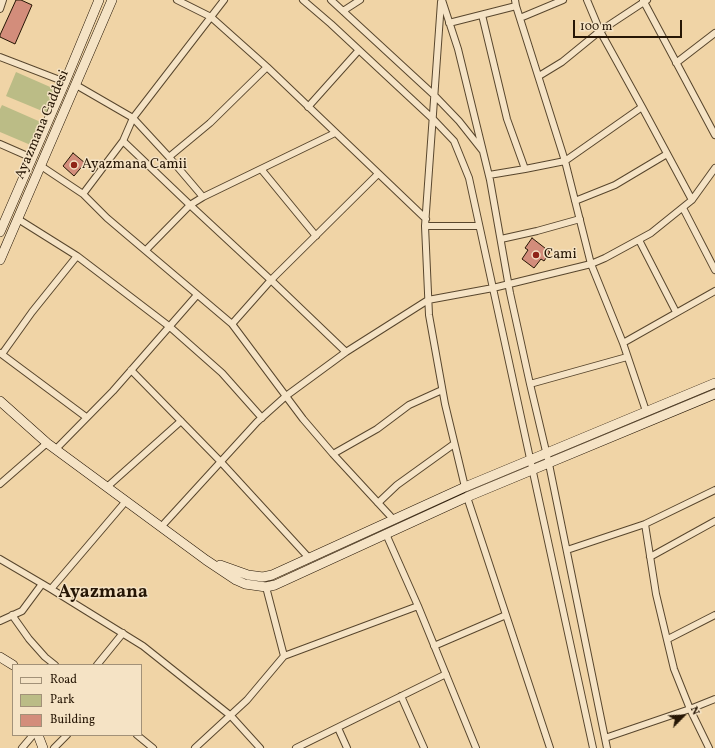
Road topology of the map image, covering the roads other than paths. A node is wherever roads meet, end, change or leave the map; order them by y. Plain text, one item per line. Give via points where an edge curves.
1 (3, 0) edge
2 (99, 0) edge
3 (112, 0) edge
4 (177, 0) edge
5 (224, 0) edge
6 (303, 0) edge
7 (331, 0) edge
8 (360, 0) edge
9 (441, 0) edge
10 (563, 0) edge
11 (587, 0) edge
12 (644, 1) edge
13 (515, 3) edge
14 (0, 9) edge
15 (343, 11) junction
16 (482, 15) junction
17 (211, 17) junction
18 (520, 18) junction
19 (450, 23) junction
20 (600, 31) junction
21 (715, 33) edge
22 (359, 50) junction
23 (0, 57) edge
24 (676, 63) junction
25 (267, 67) junction
26 (539, 76) junction
27 (65, 82) junction
28 (76, 85) junction
29 (434, 95) junction
30 (308, 107) junction
31 (642, 107) junction
32 (133, 118) junction
33 (434, 120) junction
34 (335, 132) junction
35 (715, 135) edge
36 (123, 141) junction
37 (0, 144) edge
38 (483, 151) junction
39 (667, 154) junction
40 (169, 157) junction
41 (32, 158) junction
42 (565, 161) junction
43 (41, 166) junction
44 (715, 168) edge
45 (261, 169) junction
46 (525, 169) junction
47 (378, 174) junction
48 (489, 175) junction
49 (24, 176) junction
50 (35, 180) junction
51 (83, 194) junction
52 (203, 198) junction
53 (575, 200) junction
54 (692, 200) junction
55 (190, 206) junction
56 (684, 208) junction
57 (18, 219) junction
58 (426, 219) junction
59 (580, 219) junction
60 (425, 226) junction
61 (479, 226) junction
62 (0, 232) edge
63 (316, 236) junction
64 (501, 239) junction
65 (639, 240) junction
66 (146, 250) junction
67 (77, 256) junction
68 (0, 260) edge
69 (592, 264) junction
70 (715, 270) edge
71 (271, 280) junction
72 (509, 283) junction
73 (493, 288) junction
74 (715, 291) edge
75 (197, 294) junction
76 (428, 300) junction
77 (676, 312) junction
78 (232, 324) junction
79 (170, 327) junction
80 (622, 343) junction
81 (346, 352) junction
82 (1, 353) edge
83 (628, 357) junction
84 (131, 370) junction
85 (715, 383) edge
86 (530, 384) junction
87 (442, 390) junction
88 (715, 394) edge
89 (286, 396) junction
90 (0, 401) edge
91 (646, 411) junction
92 (86, 417) junction
93 (262, 418) junction
94 (181, 421) junction
95 (48, 442) junction
96 (454, 444) junction
97 (56, 449) junction
98 (333, 454) junction
99 (546, 454) junction
100 (529, 460) junction
101 (220, 461) junction
102 (549, 464) junction
103 (532, 470) junction
104 (0, 484) edge
105 (107, 487) junction
106 (465, 487) junction
107 (715, 490) edge
108 (467, 497) junction
109 (126, 501) junction
110 (378, 503) junction
111 (393, 519) junction
112 (715, 521) edge
113 (645, 524) junction
114 (161, 526) junction
115 (397, 529) junction
116 (386, 534) junction
117 (567, 550) junction
118 (650, 557) junction
119 (309, 558) junction
120 (0, 559) edge
121 (206, 560) junction
122 (42, 584) junction
123 (266, 587) junction
124 (51, 589) junction
125 (418, 606) junction
126 (12, 615) junction
127 (506, 615) junction
128 (715, 615) edge
129 (0, 621) edge
130 (123, 633) junction
131 (668, 639) junction
132 (434, 646) junction
133 (284, 656) junction
134 (0, 657) edge
135 (12, 664) edge
136 (54, 664) edge
137 (98, 664) edge
138 (446, 674) junction
139 (402, 696) junction
140 (715, 699) edge
141 (690, 708) junction
142 (231, 716) junction
143 (338, 728) junction
144 (32, 736) edge
145 (38, 736) edge
146 (66, 736) edge
147 (138, 736) edge
148 (605, 738) junction
149 (593, 747) edge
150 (22, 748) edge
151 (43, 748) edge
152 (54, 748) edge
153 (153, 748) edge
154 (195, 748) edge
155 (260, 748) edge
156 (296, 748) edge
157 (347, 748) edge
158 (424, 748) edge
159 (476, 748) edge
160 (550, 748) edge
161 (586, 748) edge
162 (607, 748) edge
163 (709, 748) edge

1 - 14 street
2 - 27 main road, Ayazmana Caddesi
3 - 28 main road, Ayazmana Caddesi
4 - 17 street
5 - 17 street
6 - 22 street
7 - 15 street
8 - 15 street
9 - 19 street
9 - 29 street
10 - 18 street
11 - 20 street
12 - 20 street
12 - 24 street
13 - 16 street
13 - 18 street
15 - 29 street
16 - 19 street
16 - 46 street via 507,119
17 - 25 street
17 - 32 street
18 - 26 street
19 - 38 street
20 - 26 street via 562,62
20 - 31 street
21 - 24 street
22 - 30 street
22 - 33 street
23 - 27 street
24 - 35 street
25 - 30 street
25 - 40 street via 210,123
26 - 42 street
27 - 41 main road, Ayazmana Caddesi
28 - 32 street
28 - 43 main road, Ayazmana Caddesi
29 - 33 street
29 - 38 street
30 - 34 street
31 - 39 street
31 - 42 street
32 - 36 street
32 - 40 street
33 - 58 street
33 - 61 street via 454,141 469,178
34 - 45 street
34 - 47 street
36 - 51 street
36 - 55 street
37 - 41 street
38 - 48 street
39 - 53 street via 615,185
39 - 54 street
40 - 52 street
41 - 49 main road, Ayazmana Caddesi
42 - 46 street
42 - 53 street
43 - 50 main road, Ayazmana Caddesi
43 - 51 street
44 - 54 street
45 - 52 street
45 - 63 street
46 - 48 street
47 - 58 street
47 - 63 street
48 - 64 street
49 - 50 main road
49 - 62 main road, Ayazmana Caddesi
50 - 57 main road, Ayazmana Caddesi
51 - 66 street
52 - 55 street
53 - 59 street
54 - 56 street
55 - 66 street
55 - 71 street
56 - 65 street
56 - 70 street
57 - 67 street
57 - 68 main road, Ayazmana Caddesi
58 - 60 street
59 - 64 street
59 - 69 street
60 - 61 street
60 - 76 street
61 - 73 street
63 - 71 street
64 - 72 street
65 - 69 street
65 - 77 street
66 - 75 street
67 - 79 street
67 - 82 street
69 - 72 street
69 - 80 street
71 - 78 street
71 - 81 street
72 - 73 street
72 - 86 street
73 - 76 street
73 - 100 street
74 - 77 street
75 - 78 street
75 - 79 street
76 - 81 street
76 - 87 street
77 - 80 street
78 - 89 street
79 - 84 street
79 - 93 street via 222,373
80 - 83 street
81 - 89 street
82 - 92 street
83 - 86 street
83 - 91 street
84 - 92 street
84 - 94 street
85 - 91 main road
86 - 99 street
87 - 96 street
87 - 98 street via 409,405 377,429
88 - 102 main road
89 - 93 street
89 - 98 street
90 - 95 main road
91 - 99 main road
92 - 97 street
93 - 101 street
94 - 101 street
94 - 105 street
95 - 97 main road
95 - 104 street
96 - 106 street
96 - 110 street via 396,485
97 - 105 main road
98 - 110 street
99 - 100 main road
99 - 102 street
100 - 103 street
100 - 106 main road
101 - 114 street
101 - 119 street
102 - 103 main road
102 - 117 street
103 - 108 main road
103 - 149 street
105 - 109 main road
106 - 108 main road
106 - 111 main road
107 - 113 street
108 - 115 main road
108 - 127 street
109 - 114 main road
109 - 124 street
110 - 111 street
111 - 115 main road
111 - 119 main road
112 - 118 street
113 - 117 street
113 - 118 street
114 - 121 main road
115 - 116 main road
116 - 123 main road
116 - 125 street
117 - 148 street
118 - 131 street via 656,594
119 - 121 main road via 263,577 248,575
120 - 122 street
121 - 123 main road via 236,580
122 - 124 street
122 - 126 street via 22,611
123 - 133 street
124 - 130 street
125 - 132 street
125 - 133 street
126 - 129 street
126 - 136 street via 29,639
127 - 132 street
127 - 160 street
128 - 131 street
130 - 137 street
130 - 142 street
131 - 141 street via 674,669
132 - 138 street
133 - 142 street
134 - 135 main road
138 - 139 street
138 - 159 street
139 - 143 street
139 - 158 street
140 - 141 street
141 - 148 street
141 - 163 street
142 - 154 street
142 - 155 street
143 - 156 street
143 - 157 street
144 - 150 street
145 - 151 main road
146 - 152 street
147 - 153 street
148 - 162 street
149 - 161 street

